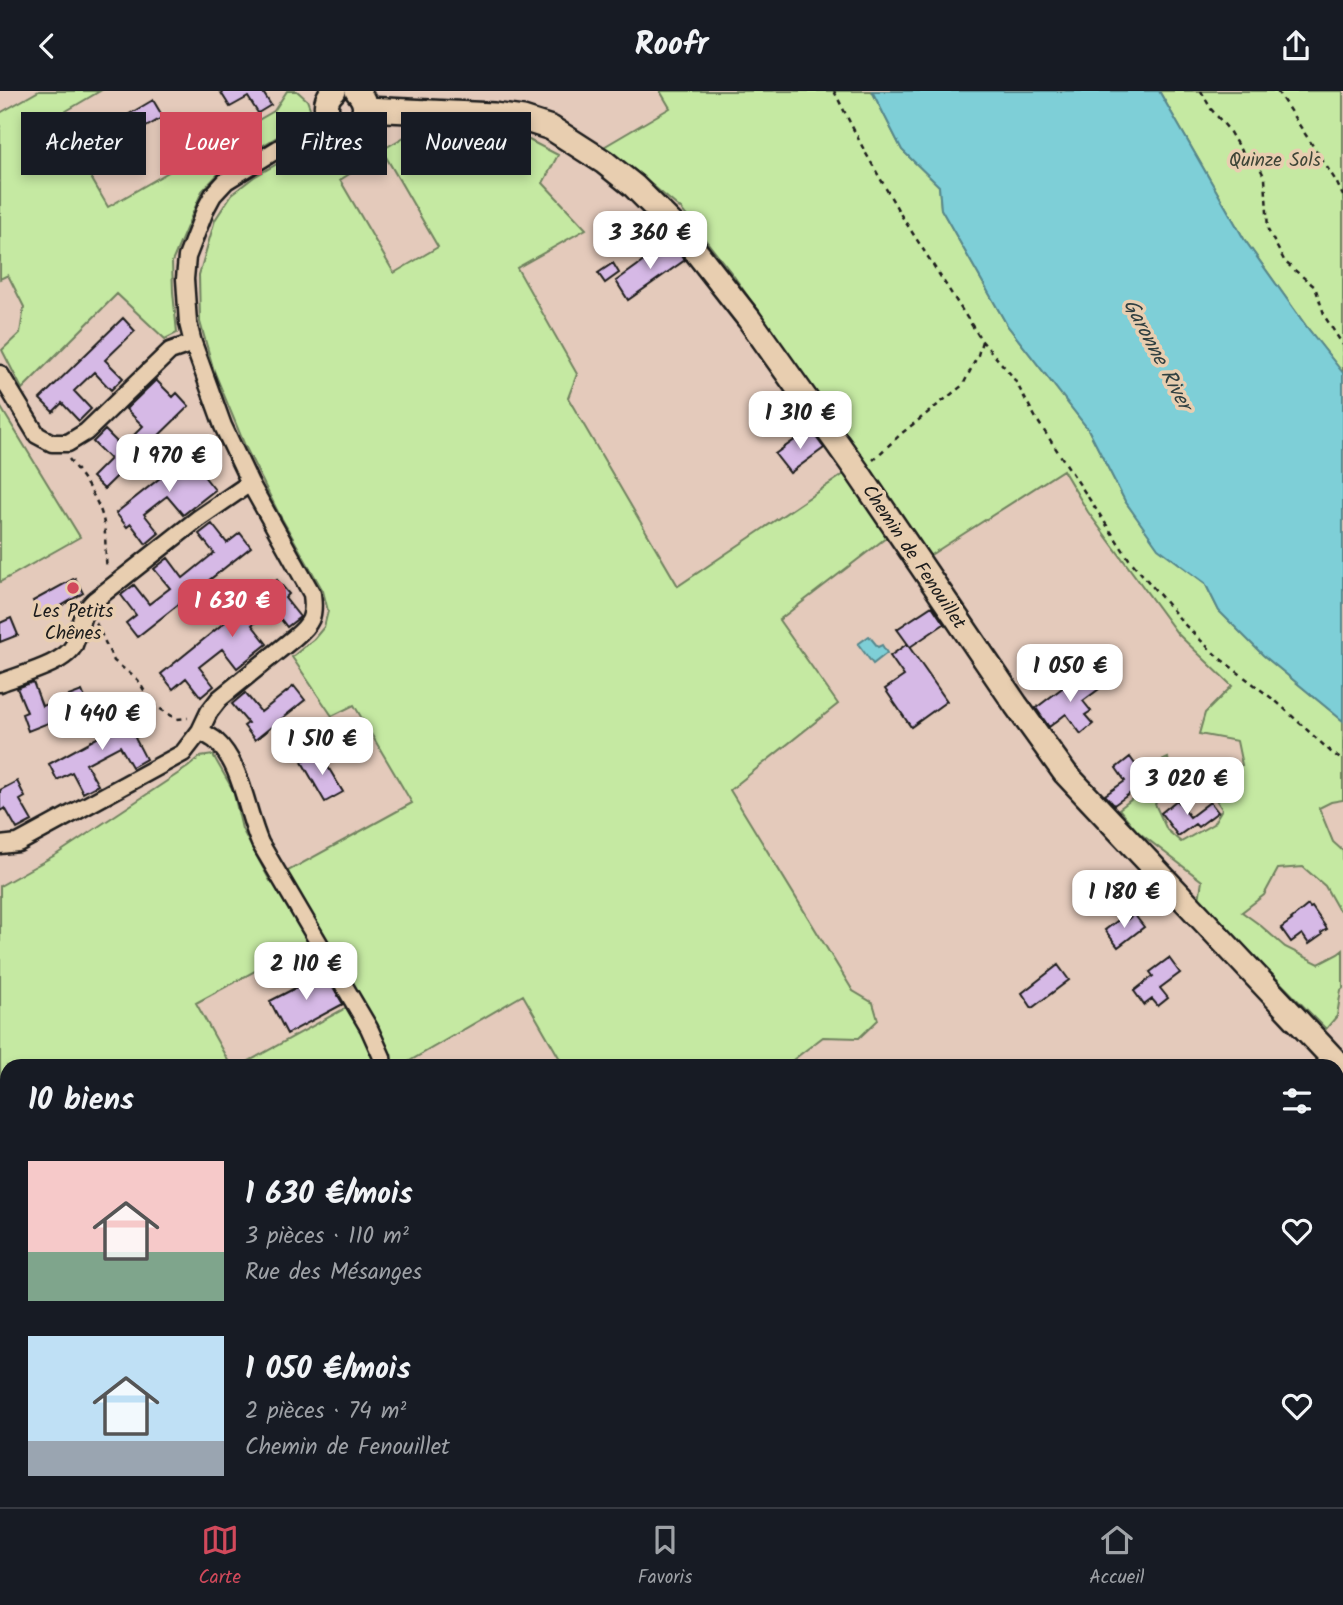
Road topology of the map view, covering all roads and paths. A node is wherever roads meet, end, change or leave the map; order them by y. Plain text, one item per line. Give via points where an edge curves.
1 (834, 91) edge
2 (1201, 91) edge
3 (1277, 91) edge
4 (330, 98) edge
5 (361, 100) edge
6 (1343, 197) edge
7 (982, 341) junction
8 (193, 343) junction
9 (1343, 345) edge
10 (0, 375) edge
11 (62, 444) junction
12 (857, 471) junction
13 (250, 483) junction
14 (118, 582) junction
15 (87, 608) junction
16 (0, 683) edge
17 (202, 727) junction
18 (1343, 761) edge
19 (0, 845) edge
20 (382, 1059) edge
21 (1334, 1059) edge

1 - 7 path via 901,215
2 - 9 path via 1241,151 1259,166 1265,179 1268,230 1285,262 1315,286 1325,317
3 - 6 path
4 - 5 street, Chemin de Fenouillet via 337,124 346,126 362,117
4 - 8 street via 213,195 187,257 188,323
5 - 12 street, Chemin de Fenouillet via 523,118 551,128 604,162 683,235
7 - 12 path via 963,385
7 - 18 path via 1013,377 1129,559 1185,626
8 - 11 street via 170,351 86,432
8 - 13 street via 223,426
10 - 11 street via 37,435
11 - 14 path via 92,492 104,522 107,570
12 - 21 street, Chemin de Fenouillet via 1065,773
13 - 14 street
13 - 17 street via 312,594 312,618 219,699
14 - 15 street
15 - 16 street via 64,657
15 - 17 path via 114,661 138,680 152,704
17 - 19 street via 183,753 18,843
17 - 20 street via 225,753 242,785 260,843 369,1028

